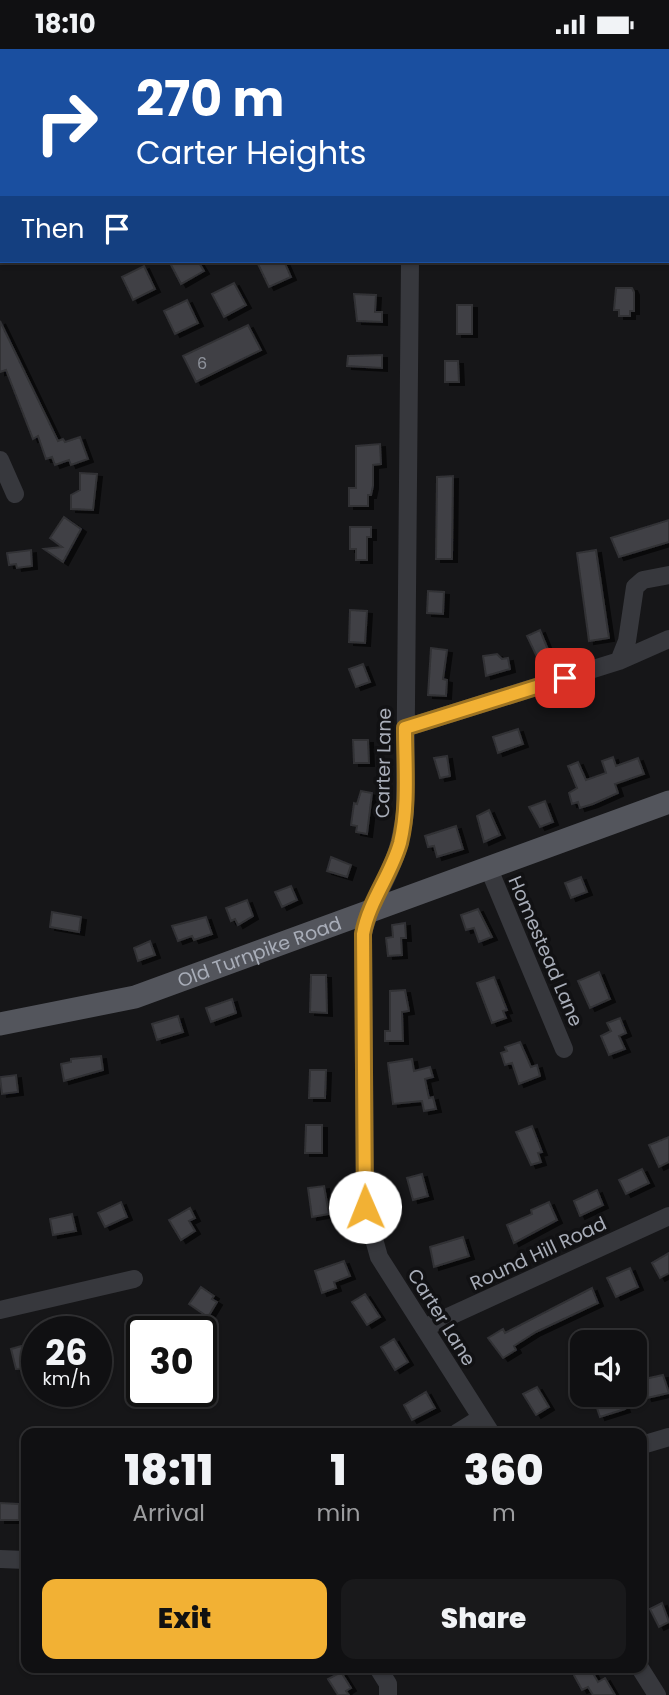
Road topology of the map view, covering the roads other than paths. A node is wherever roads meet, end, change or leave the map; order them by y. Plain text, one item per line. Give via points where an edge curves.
1 (410, 263) edge
2 (0, 460) edge
3 (15, 494) dead end
4 (669, 575) edge
5 (669, 639) edge
6 (619, 661) junction
7 (405, 728) junction
8 (669, 802) edge
9 (489, 869) junction
10 (369, 911) junction
11 (0, 1024) edge
12 (564, 1049) dead end
13 (669, 1216) edge
14 (134, 1279) dead end
15 (0, 1311) edge
16 (425, 1328) junction
17 (486, 1426) edge
18 (669, 1437) edge
19 (647, 1444) edge
20 (0, 1559) edge
21 (21, 1560) edge
22 (381, 1673) edge
23 (643, 1673) edge
24 (388, 1695) edge
25 (657, 1695) edge

1 - 7 street, Carter Lane
2 - 3 street
4 - 6 street via 643,580 635,587 627,641
5 - 6 street
6 - 7 street
7 - 10 street, Carter Lane via 405,813 400,842
8 - 9 main road, Old Turnpike Road
9 - 10 main road, Old Turnpike Road
9 - 12 street, Homestead Lane
10 - 11 main road, Old Turnpike Road via 135,997
10 - 16 street, Carter Lane via 363,934 365,1207 379,1257
13 - 16 street, Round Hill Road
14 - 15 street
16 - 17 street, Carter Lane
18 - 19 street
20 - 21 street
22 - 24 street
23 - 25 street

